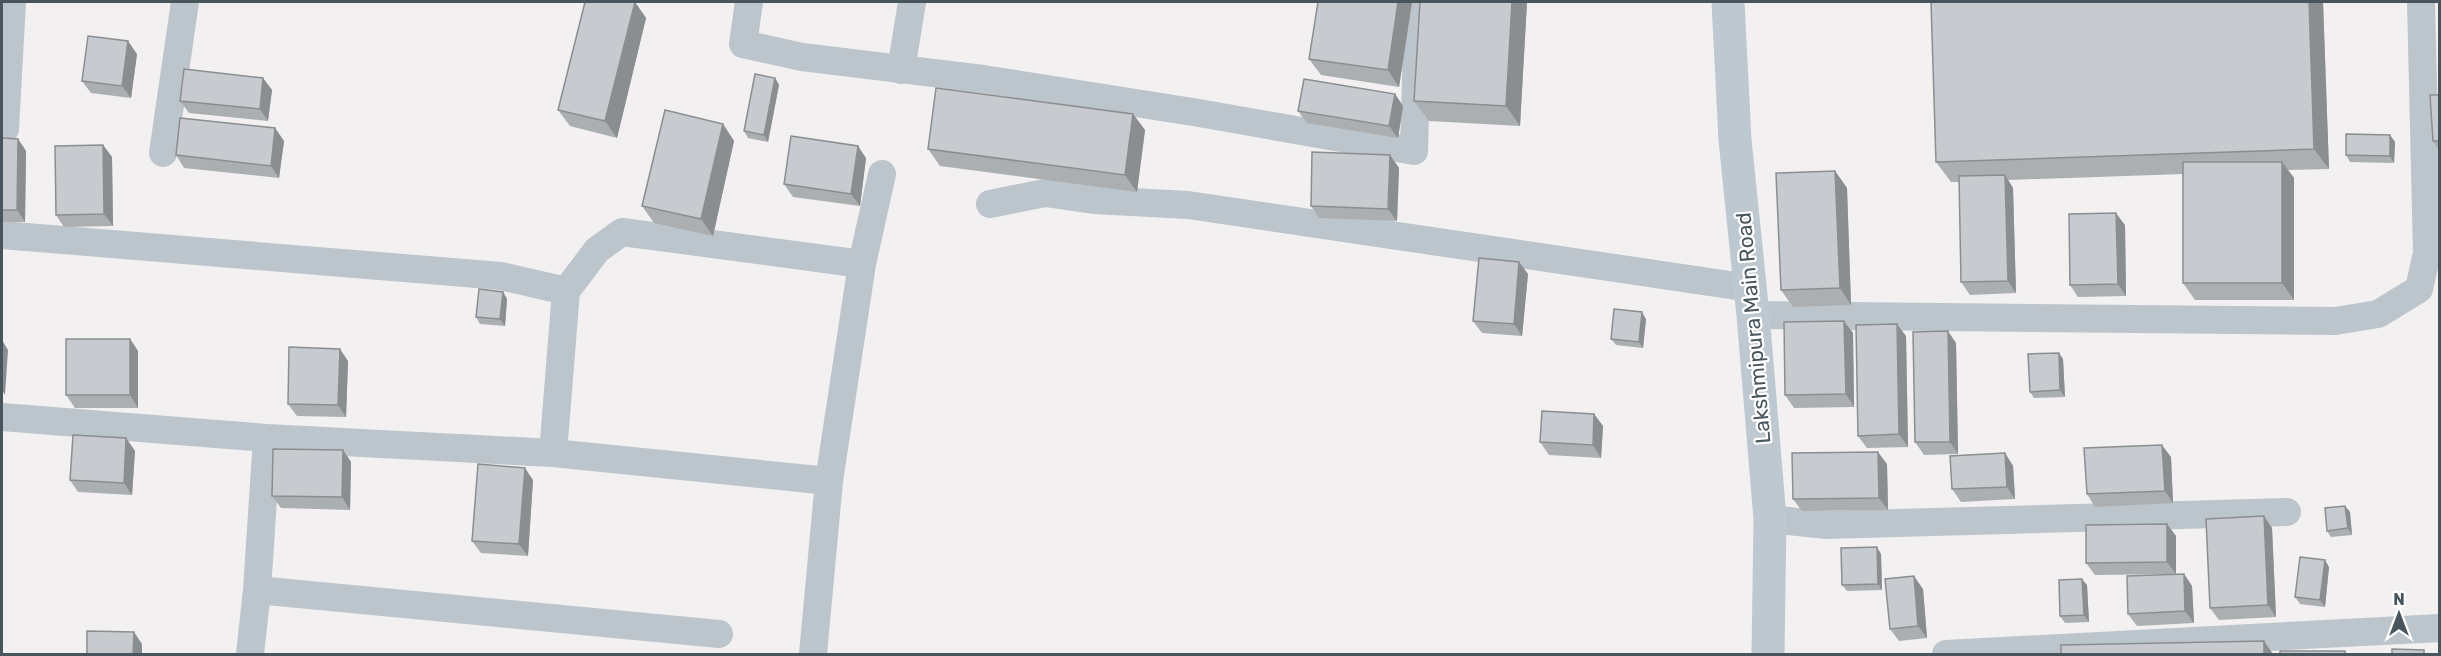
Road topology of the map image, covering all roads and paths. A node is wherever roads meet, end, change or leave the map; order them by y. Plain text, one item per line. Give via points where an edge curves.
1 (12, 2) edge
2 (185, 2) edge
3 (749, 2) edge
4 (912, 2) edge
5 (1418, 2) edge
6 (1728, 2) edge
7 (2421, 2) edge
8 (901, 70) junction
9 (5, 129) dead end
10 (163, 153) dead end
11 (882, 174) dead end
12 (990, 204) dead end
13 (2, 235) edge
14 (862, 264) junction
15 (566, 291) junction
16 (1752, 301) junction
17 (2, 417) edge
18 (267, 438) junction
19 (553, 453) junction
20 (829, 481) junction
21 (2287, 512) dead end
22 (1770, 519) junction
23 (257, 590) junction
24 (2439, 628) edge
25 (719, 634) dead end
26 (250, 654) edge
27 (813, 654) edge
28 (1768, 654) edge
29 (1946, 654) edge

1 - 9 street
2 - 10 street
3 - 8 street via 743,44 802,57
4 - 8 street
5 - 8 street via 1414,151 1199,113
6 - 16 main road, Lakshmipura Main Road via 1735,140
7 - 16 street via 2427,253 2419,289 2378,314 2335,321
11 - 14 street
12 - 16 street via 1045,193 1188,205
13 - 15 street via 501,276
14 - 15 street via 622,232 597,250
14 - 20 street
15 - 19 street
16 - 22 main road, Lakshmipura Main Road
17 - 18 street
18 - 19 street
18 - 23 street
19 - 20 street
20 - 27 street
21 - 22 street via 1826,525
22 - 28 main road, Lakshmipura Main Road
23 - 25 street
23 - 26 street
24 - 29 street

